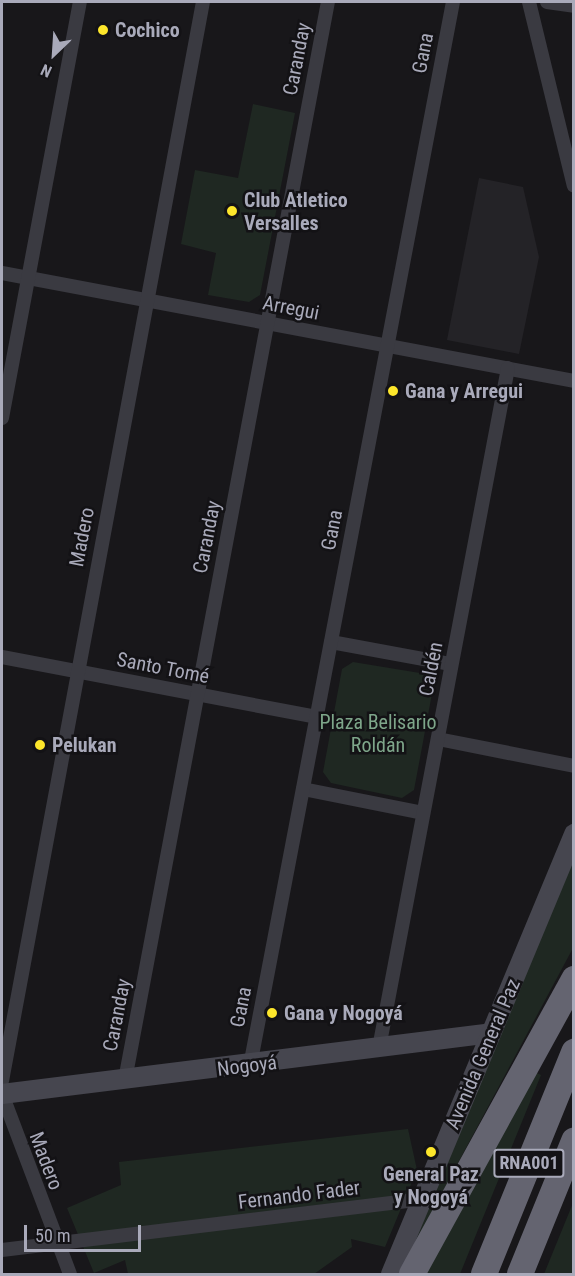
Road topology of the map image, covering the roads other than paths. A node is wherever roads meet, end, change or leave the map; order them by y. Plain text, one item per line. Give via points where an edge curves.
1 (80, 2) edge
2 (203, 2) edge
3 (328, 2) edge
4 (453, 2) edge
5 (529, 2) edge
6 (547, 2) edge
7 (573, 6) edge
8 (573, 186) edge
9 (2, 273) edge
10 (28, 278) junction
11 (147, 300) junction
12 (267, 323) junction
13 (387, 346) junction
14 (508, 368) junction
15 (573, 381) edge
16 (2, 418) edge
17 (331, 642) junction
18 (2, 657) edge
19 (451, 664) junction
20 (76, 672) junction
21 (197, 695) junction
22 (316, 717) junction
23 (438, 739) junction
24 (573, 766) edge
25 (303, 789) junction
26 (423, 813) junction
27 (573, 834) edge
28 (573, 979) edge
29 (491, 1034) junction
30 (379, 1048) junction
31 (573, 1052) edge
32 (250, 1066) junction
33 (124, 1080) junction
34 (2, 1081) edge
35 (2, 1094) edge
36 (573, 1141) edge
37 (422, 1199) junction
38 (58, 1244) junction
39 (2, 1250) edge
40 (70, 1275) edge
41 (391, 1275) edge
42 (412, 1275) edge
43 (484, 1275) edge
44 (519, 1275) edge

1 - 10 street
2 - 11 street, Madero
3 - 12 street, Caranday
4 - 13 street, Gana
5 - 8 street
6 - 7 street
9 - 10 street, Arregui
10 - 11 street, Arregui
10 - 16 street
11 - 12 street, Arregui
11 - 20 street, Madero
12 - 13 street, Arregui
12 - 21 street, Caranday
13 - 14 street, Arregui
13 - 17 street, Gana
14 - 15 street, Arregui
14 - 19 street, Caldén
17 - 19 street
17 - 22 street, Gana
18 - 20 street, Santo Tomé
19 - 23 street, Caldén
20 - 21 street, Santo Tomé
20 - 34 street, Madero
21 - 22 street, Santo Tomé
21 - 33 street, Caranday
22 - 25 street, Gana
23 - 24 street
23 - 26 street, Caldén
25 - 26 street
25 - 32 street, Gana
26 - 30 street, Caldén
27 - 29 street, Avenida General Paz
28 - 42 highway
29 - 30 street, Nogoyá
29 - 37 street, Avenida General Paz
30 - 32 street, Nogoyá
31 - 43 highway, RNA001
32 - 33 street, Nogoyá
33 - 35 street, Nogoyá
35 - 38 street, Madero
36 - 44 highway, RNA001
37 - 38 street, Fernando Fader
37 - 41 street, Avenida General Paz
38 - 39 street, Fernando Fader
38 - 40 street, Madero

